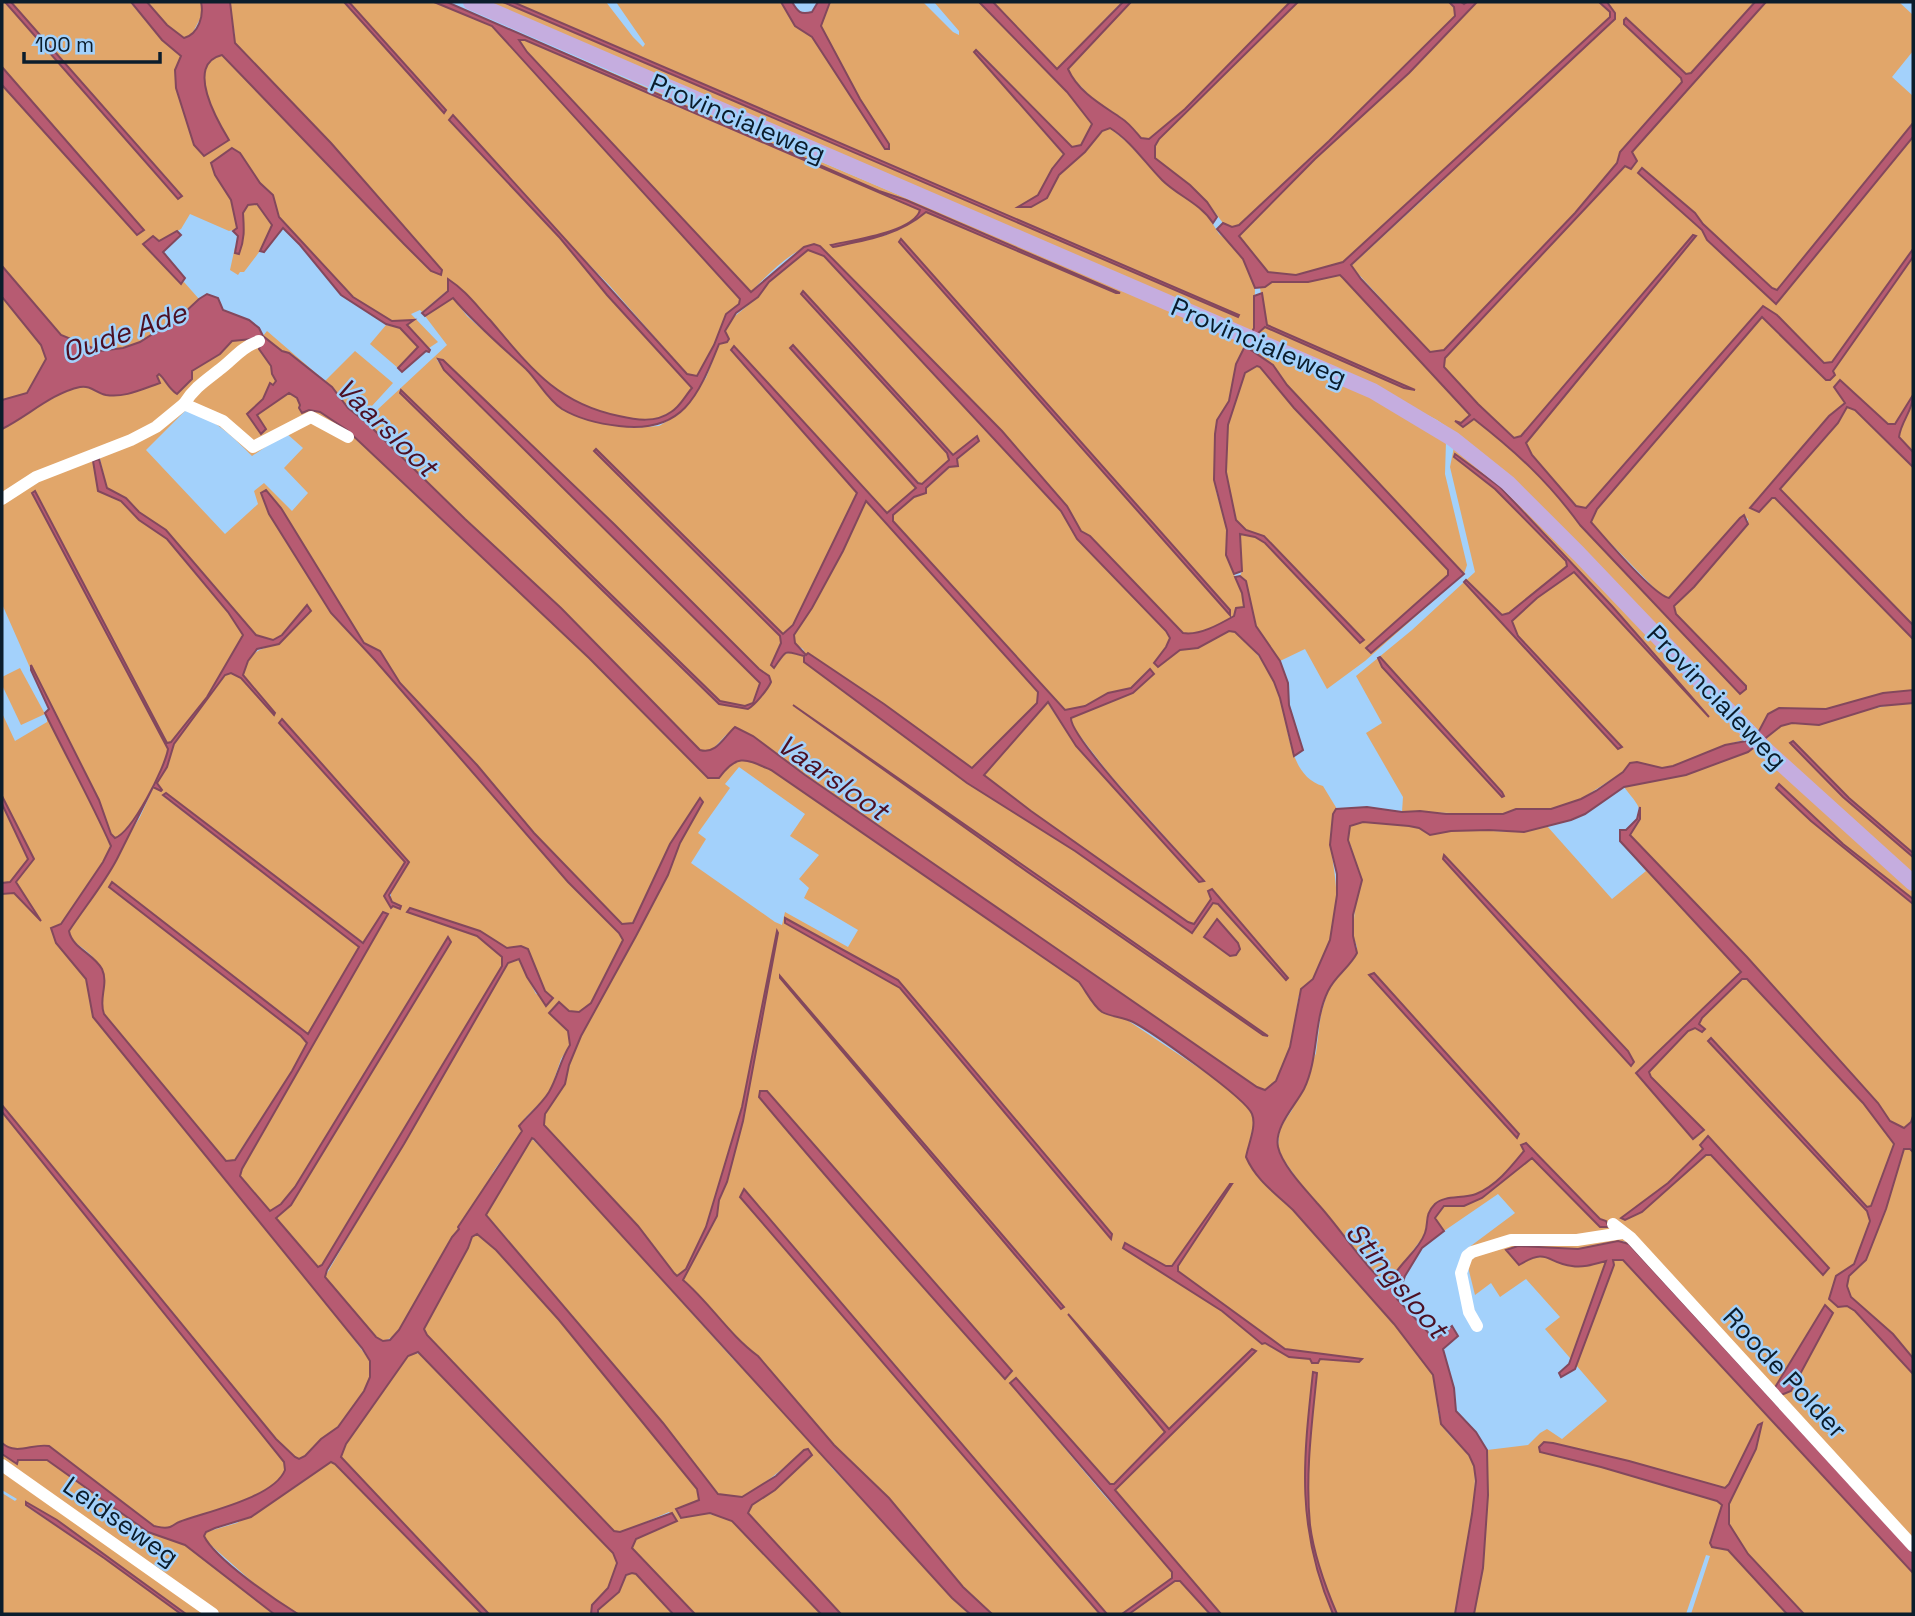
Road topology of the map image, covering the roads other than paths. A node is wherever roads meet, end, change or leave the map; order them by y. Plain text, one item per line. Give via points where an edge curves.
1 (471, 2) edge
2 (259, 341) dead end
3 (184, 404) junction
4 (348, 437) dead end
5 (2, 499) edge
6 (1913, 883) edge
7 (1477, 1326) dead end
8 (2, 1465) edge
9 (1913, 1546) edge
10 (213, 1614) edge

1 - 6 main road, Provincialeweg via 1373,391 1452,439 1508,483 1765,749
2 - 3 street via 206,377
3 - 4 street via 223,421 253,447 311,417
3 - 5 street via 147,431 36,477
7 - 9 street, Roode Polder via 1468,1312 1461,1273 1472,1252 1511,1240 1577,1240 1617,1229 1631,1238
8 - 10 street, Leidseweg

